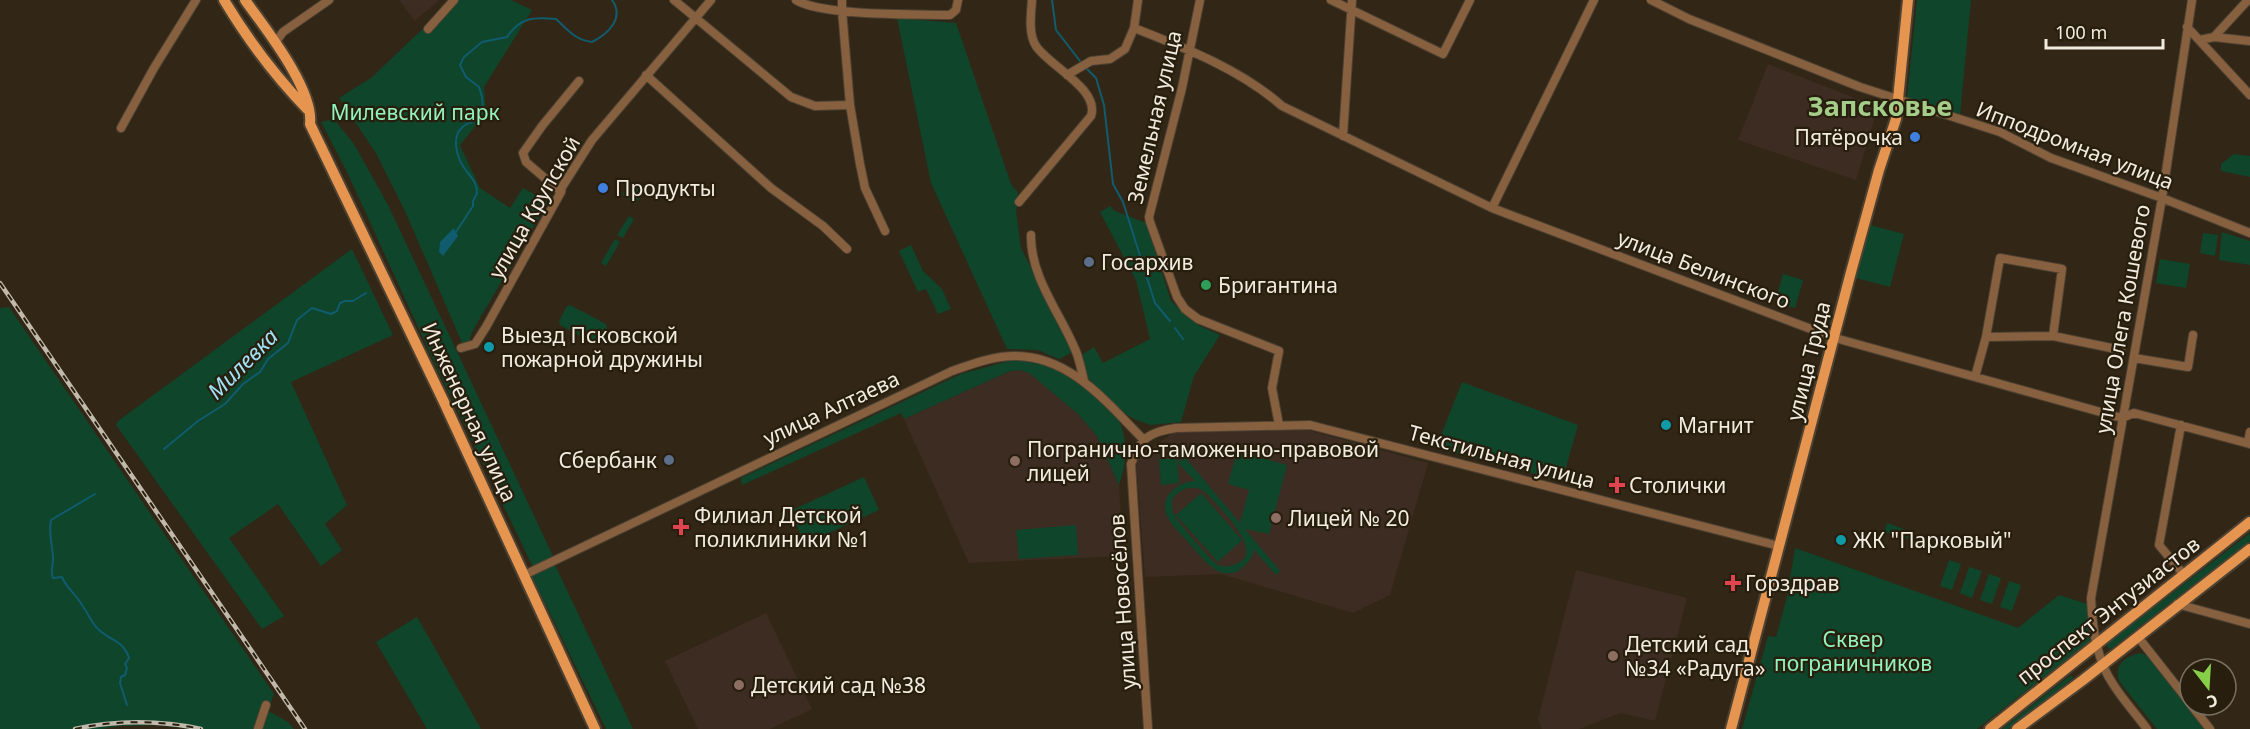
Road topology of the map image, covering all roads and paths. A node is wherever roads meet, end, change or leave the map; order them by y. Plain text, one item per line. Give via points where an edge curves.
1 (196, 0) edge
2 (225, 0) edge
3 (245, 0) edge
4 (329, 0) edge
5 (454, 0) edge
6 (674, 0) edge
7 (711, 0) edge
8 (796, 0) edge
9 (842, 0) edge
10 (958, 0) edge
11 (1032, 0) edge
12 (1138, 0) edge
13 (1200, 0) edge
14 (1331, 0) edge
15 (1352, 0) edge
16 (1470, 0) edge
17 (1594, 0) edge
18 (1652, 0) edge
19 (1908, 0) edge
20 (2192, 0) edge
21 (2248, 0) edge
22 (842, 10) junction
23 (1352, 11) junction
24 (696, 19) junction
25 (2187, 27) junction
26 (428, 28) dead end
27 (1134, 28) junction
28 (2214, 37) junction
29 (2200, 40) junction
30 (2250, 41) edge
31 (275, 43) junction
32 (1189, 49) junction
33 (294, 73) junction
34 (646, 75) junction
35 (1067, 75) junction
36 (276, 78) junction
37 (579, 81) dead end
38 (2250, 95) edge
39 (1899, 101) junction
40 (850, 105) junction
41 (311, 113) junction
42 (121, 128) dead end
43 (1343, 136) junction
44 (561, 192) junction
45 (2162, 198) junction
46 (1019, 202) dead end
47 (1492, 208) junction
48 (885, 231) dead end
49 (2250, 233) edge
50 (1031, 236) dead end
51 (847, 249) dead end
52 (2193, 335) dead end
53 (2053, 336) junction
54 (1986, 337) junction
55 (1835, 338) junction
56 (461, 348) dead end
57 (2121, 350) dead end
58 (2134, 358) junction
59 (1975, 377) junction
60 (1084, 381) junction
61 (2122, 418) junction
62 (1279, 424) junction
63 (2181, 425) junction
64 (2250, 432) edge
65 (1144, 440) junction
66 (2249, 443) edge
67 (2250, 522) edge
68 (1779, 546) junction
69 (2250, 549) edge
70 (2184, 574) junction
71 (524, 575) junction
72 (2177, 604) junction
73 (2250, 624) edge
74 (2138, 637) junction
75 (2098, 643) junction
76 (2103, 664) junction
77 (2178, 688) edge
78 (266, 705) dead end
79 (2201, 717) edge
80 (258, 729) edge
81 (595, 729) edge
82 (1148, 729) edge
83 (1731, 729) edge
84 (1990, 729) edge
85 (2017, 729) edge
86 (2147, 729) edge
87 (2210, 729) edge

1 - 42 street
2 - 36 main road, Инженерная улица
3 - 31 main road, Инженерная улица
4 - 31 street via 283,32
5 - 26 street
6 - 24 street
7 - 24 street, улица Крупской
8 - 22 street
9 - 22 street
10 - 22 street via 950,15
11 - 35 street via 1034,44
12 - 27 street
13 - 32 street, Земельная улица
14 - 23 street
15 - 23 street
16 - 23 street via 1443,54
17 - 47 street
18 - 39 street, Ипподромная улица via 1689,19
19 - 39 main road, улица Труда
20 - 25 street, улица Олега Кошевого
21 - 28 street
22 - 40 street
23 - 43 street
24 - 34 street, улица Крупской
24 - 40 street via 791,98 815,106
25 - 29 street
25 - 45 street, улица Олега Кошевого
27 - 32 street, улица Белинского
27 - 35 street via 1128,45 1120,53 1110,59 1091,61
28 - 29 street
28 - 30 street
29 - 38 street
31 - 33 main road, Инженерная улица
32 - 43 street, улица Белинского via 1262,89 1282,106
32 - 62 street, Земельная улица via 1150,222 1185,309 1198,320 1279,351 1272,388
33 - 36 main road
33 - 41 main road, Инженерная улица
34 - 44 street, улица Крупской via 592,140
34 - 51 street via 771,188
35 - 46 street via 1090,99 1091,116
36 - 41 main road, Инженерная улица
37 - 44 street via 523,153 526,162
39 - 45 street, Ипподромная улица via 2000,132 2051,158
39 - 55 main road, улица Труда
40 - 48 street via 865,188
41 - 71 main road, Инженерная улица via 310,123
43 - 47 street, улица Белинского
44 - 56 street, улица Крупской via 486,327 475,344
45 - 49 street, Ипподромная улица
45 - 58 street, улица Олега Кошевого
47 - 55 street, улица Белинского
50 - 60 street via 1036,268 1077,354
52 - 58 street via 2188,367
53 - 54 street
53 - 54 street via 2062,269 2000,258
53 - 57 street
54 - 59 street
55 - 59 street, улица Белинского
55 - 68 main road, улица Труда
58 - 61 street, улица Олега Кошевого
59 - 61 street, улица Белинского
60 - 65 street, улица Алтаева
60 - 71 street, улица Алтаева via 1038,358 1026,357 987,360 952,371
61 - 63 street, улица Белинского via 2134,413
61 - 75 street, улица Олега Кошевого via 2091,598
62 - 65 street, Текстильная улица via 1159,430
62 - 68 street, Текстильная улица via 1342,433
63 - 66 street, улица Белинского
63 - 70 street via 2159,545
64 - 66 street
65 - 82 street, улица Новосёлов via 1131,464
67 - 70 main road, проспект Энтузиастов
68 - 83 main road, улица Труда
69 - 72 main road, проспект Энтузиастов
70 - 75 main road, проспект Энтузиастов
71 - 81 main road, Инженерная улица
72 - 73 street
72 - 74 main road, проспект Энтузиастов
74 - 76 main road, проспект Энтузиастов
74 - 77 street
75 - 76 street, улица Олега Кошевого
75 - 84 main road, проспект Энтузиастов
76 - 85 main road, проспект Энтузиастов
76 - 86 street, улица Олега Кошевого via 2112,683
78 - 80 street
79 - 87 street

